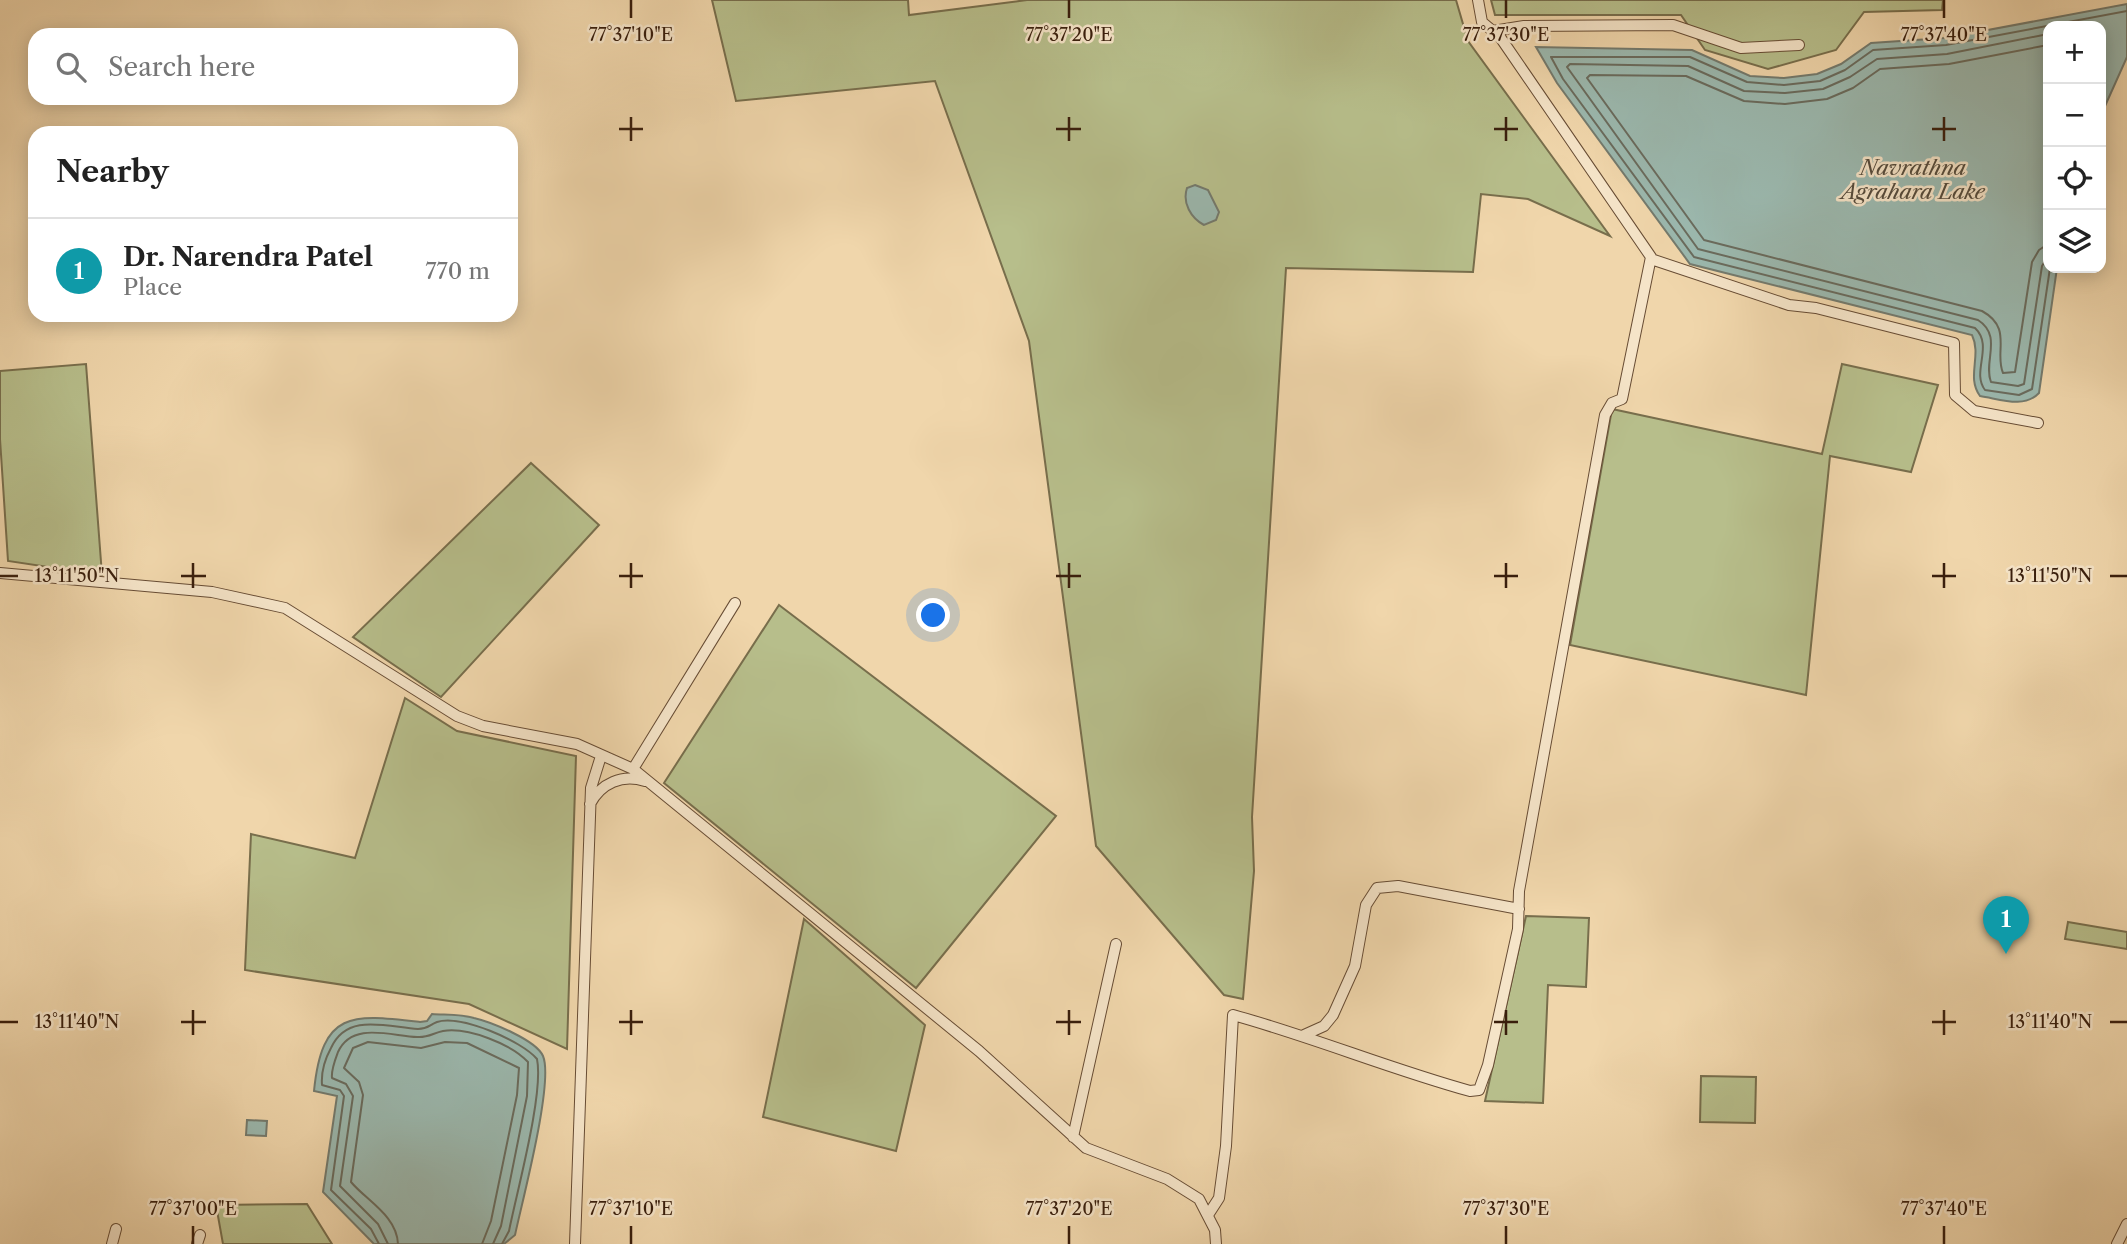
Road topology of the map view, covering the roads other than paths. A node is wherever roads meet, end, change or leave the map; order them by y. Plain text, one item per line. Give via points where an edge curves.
1 (1478, 0) edge
2 (1493, 31) junction
3 (1799, 45) dead end
4 (1651, 259) junction
5 (2038, 423) dead end
6 (0, 573) edge
7 (736, 603) dead end
8 (601, 756) junction
9 (633, 769) junction
10 (651, 784) junction
11 (590, 805) junction
12 (1518, 909) junction
13 (1116, 944) dead end
14 (1304, 1035) junction
15 (1073, 1137) junction
16 (1208, 1215) junction
17 (2127, 1224) edge
18 (116, 1229) dead end
19 (112, 1244) edge
20 (575, 1244) edge
21 (1216, 1244) edge
22 (2118, 1244) edge

1 - 2 street via 1482,22
2 - 3 street via 1524,26 1673,25 1741,48
2 - 4 street
4 - 5 street via 1789,305 1954,344 1955,395 1974,411
4 - 12 street via 1622,399 1612,403 1605,415
6 - 8 street via 212,592 285,608 457,716 483,726 577,744
7 - 9 street
8 - 9 street
8 - 11 street via 590,788
9 - 10 street
10 - 11 street via 618,780 598,792
10 - 15 street via 979,1051
11 - 20 street
12 - 14 street via 1398,886 1377,888 1366,905 1355,966 1333,1015 1324,1026
12 - 14 street via 1518,929 1479,1090 1453,1087
13 - 15 street
14 - 16 street via 1233,1015 1226,1146 1219,1198
15 - 16 street via 1086,1148 1167,1179 1199,1199
16 - 21 street
17 - 22 street
18 - 19 street

